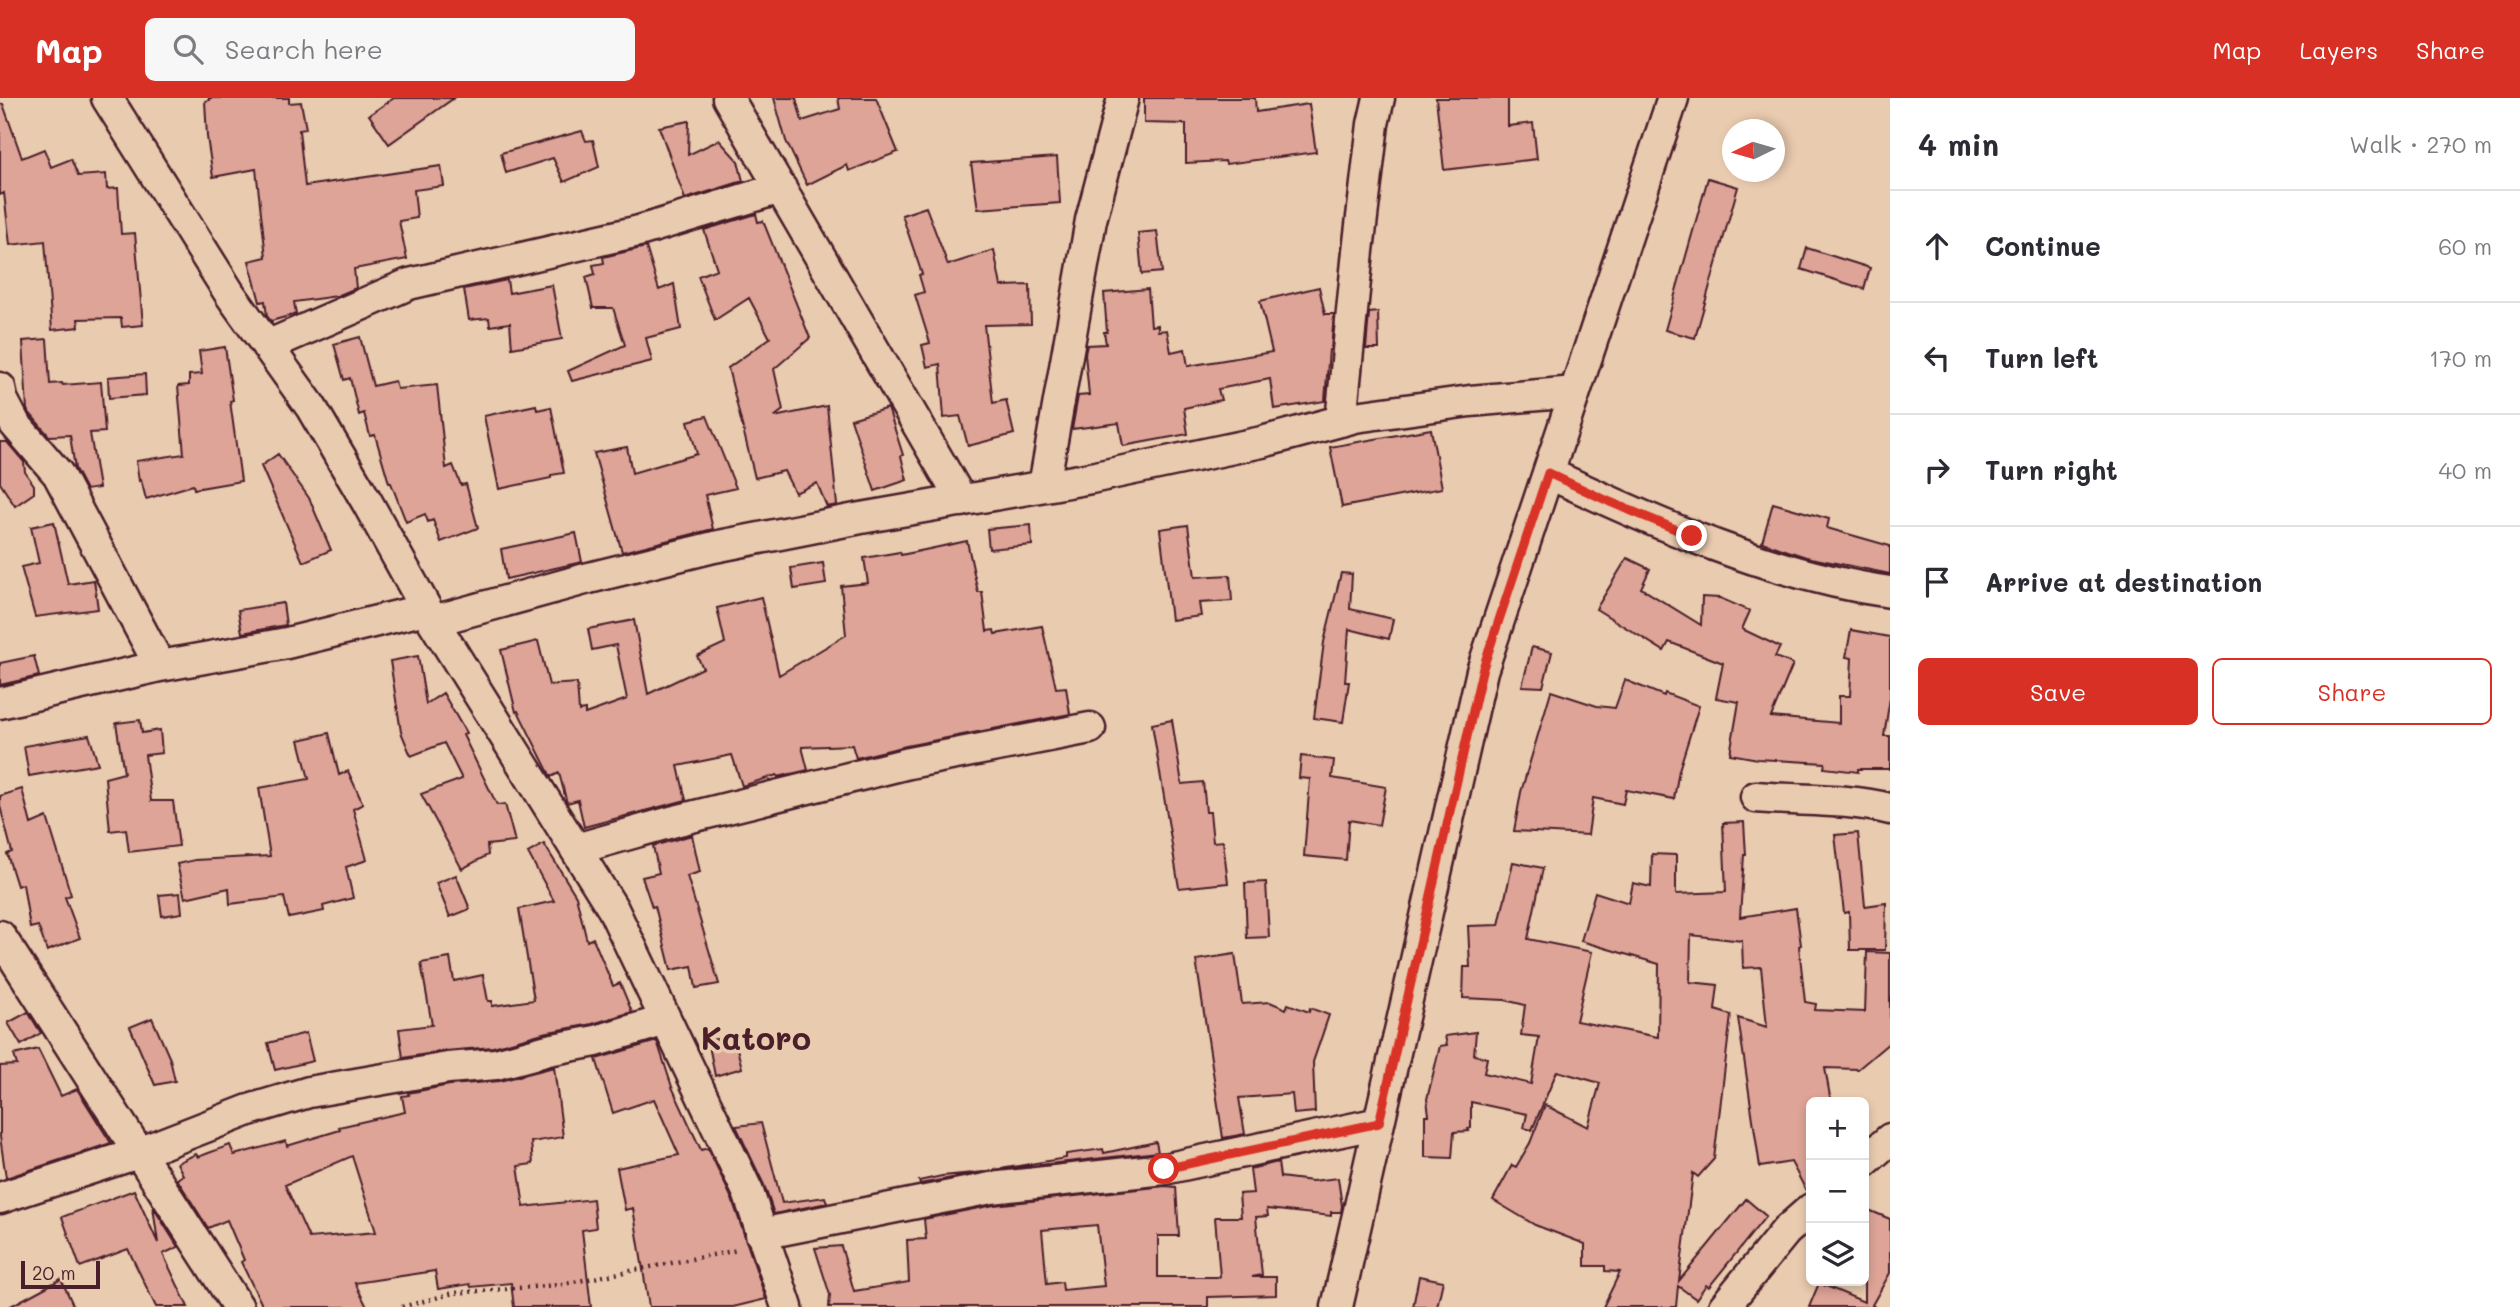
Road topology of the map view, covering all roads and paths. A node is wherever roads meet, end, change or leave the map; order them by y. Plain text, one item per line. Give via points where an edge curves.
1 (107, 98) edge
2 (728, 98) edge
3 (1123, 98) edge
4 (1379, 98) edge
5 (1673, 98) edge
6 (781, 188) junction
7 (267, 346) junction
8 (0, 388) edge
9 (1575, 392) junction
10 (1341, 421) junction
11 (1548, 473) junction
12 (1044, 486) junction
13 (962, 501) junction
14 (1890, 592) edge
15 (430, 615) junction
16 (160, 666) junction
17 (0, 703) edge
18 (1090, 728) dead end
19 (1756, 797) dead end
20 (1890, 809) edge
21 (576, 849) junction
22 (0, 936) edge
23 (666, 1020) junction
24 (1379, 1123) junction
25 (1890, 1139) edge
26 (141, 1152) junction
27 (1866, 1160) edge
28 (0, 1198) edge
29 (1806, 1213) edge
30 (761, 1234) junction
31 (238, 1307) edge
32 (401, 1307) edge
33 (787, 1307) edge
34 (1337, 1307) edge
35 (1724, 1307) edge

1 - 7 street
2 - 6 street
3 - 12 street via 1091,220
4 - 10 street via 1357,251
5 - 9 street
6 - 7 street via 639,232 409,285
6 - 13 street
7 - 15 street via 318,419
8 - 16 street via 15,425 58,474
9 - 10 street via 1470,401
9 - 11 street
10 - 12 street via 1262,442
11 - 14 street via 1766,562 1850,586
11 - 24 street via 1482,671
12 - 13 street
13 - 15 street via 714,547 517,600
15 - 16 street
15 - 21 street
16 - 17 street
18 - 21 street via 909,763
19 - 20 street
21 - 23 street via 613,908
22 - 26 street
23 - 26 street via 496,1064 309,1092
23 - 30 street via 748,1192
24 - 30 street via 1164,1169 991,1188
24 - 34 street
25 - 27 street
26 - 28 street
26 - 31 street
29 - 35 street
30 - 32 path via 744,1249 721,1254 558,1285 454,1293
30 - 33 street

